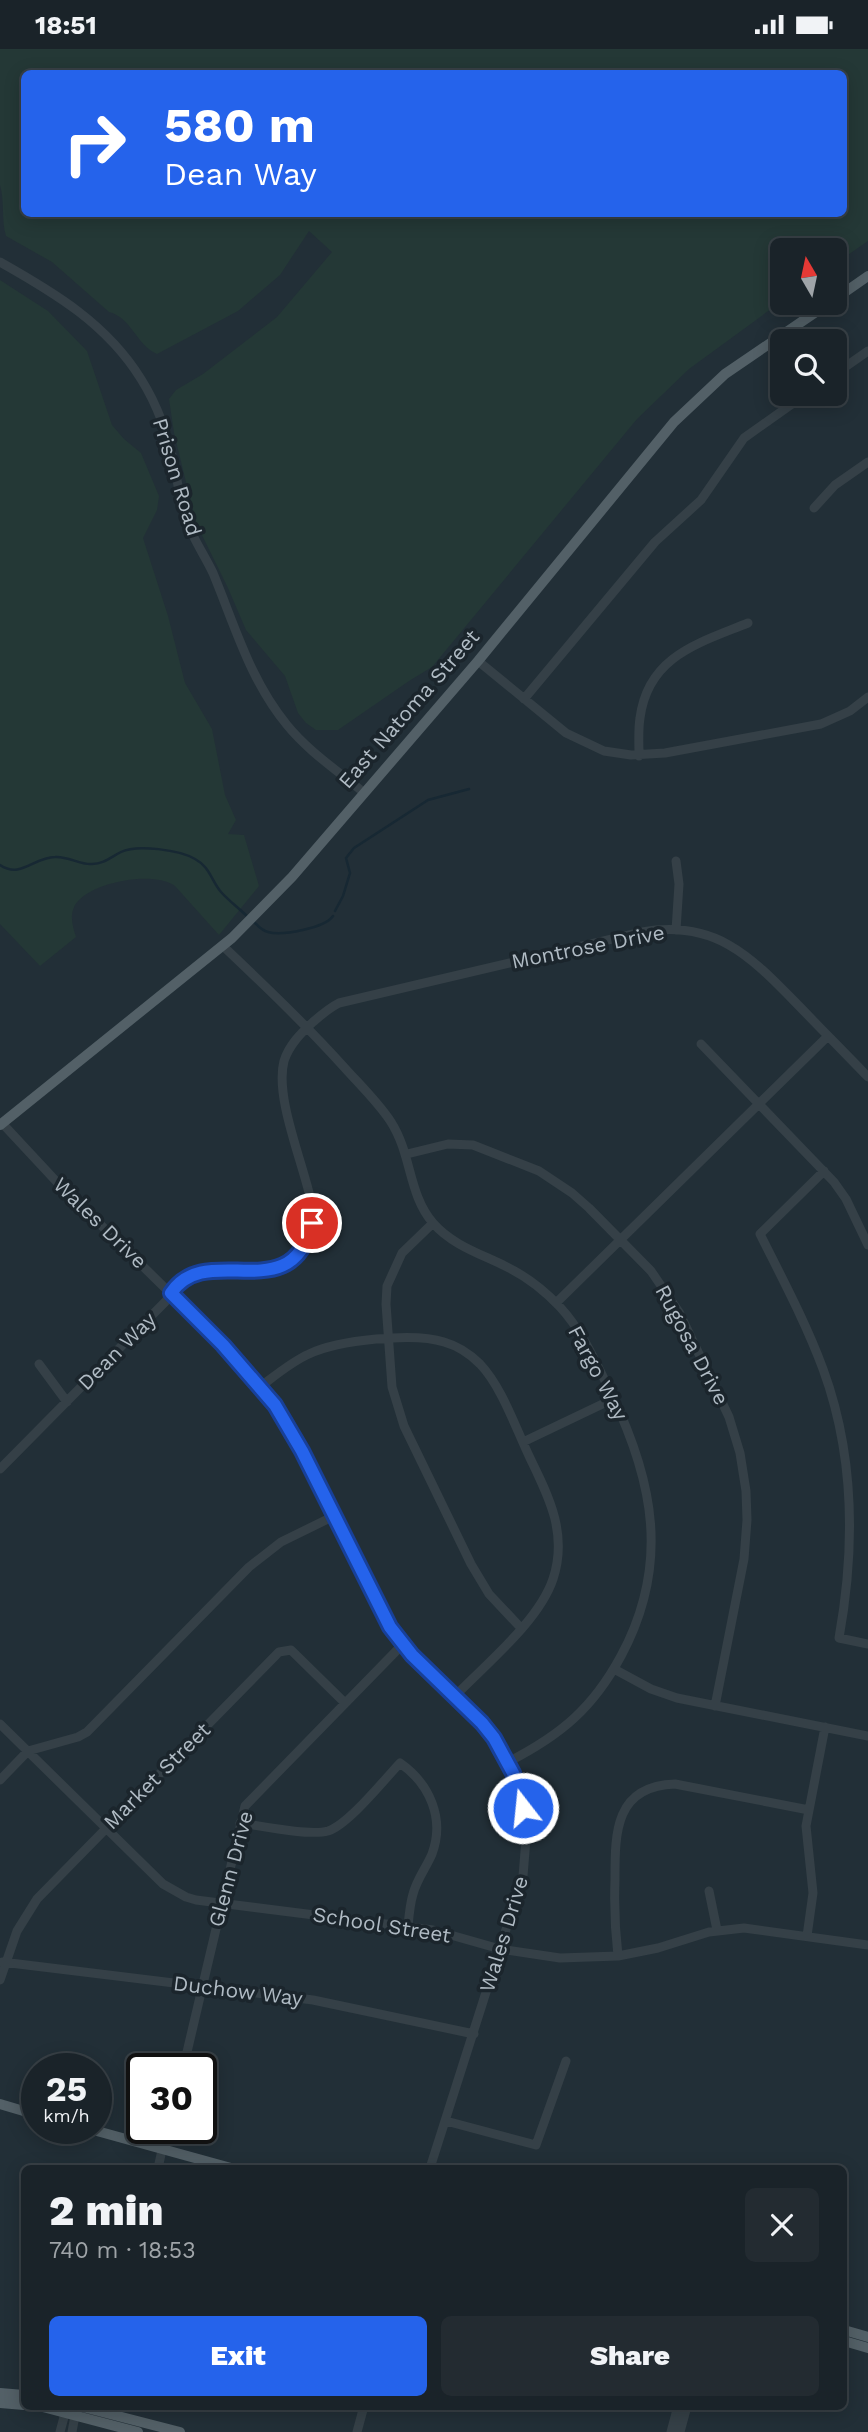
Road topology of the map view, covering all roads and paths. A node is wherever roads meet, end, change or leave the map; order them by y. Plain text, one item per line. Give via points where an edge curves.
1 (0, 262) edge
2 (868, 276) edge
3 (847, 291) edge
4 (811, 315) edge
5 (868, 351) edge
6 (847, 366) edge
7 (789, 406) edge
8 (868, 462) edge
9 (814, 508) dead end
10 (748, 623) dead end
11 (478, 661) junction
12 (868, 697) edge
13 (524, 699) junction
14 (639, 756) junction
15 (363, 792) junction
16 (676, 861) dead end
17 (676, 930) junction
18 (223, 946) junction
19 (307, 1028) junction
20 (828, 1036) junction
21 (701, 1044) dead end
22 (868, 1077) edge
23 (759, 1104) junction
24 (1, 1124) edge
25 (407, 1154) junction
26 (824, 1171) junction
27 (433, 1223) junction
28 (621, 1240) junction
29 (868, 1245) edge
30 (171, 1293) junction
31 (556, 1303) junction
32 (388, 1340) junction
33 (39, 1364) dead end
34 (260, 1387) junction
35 (613, 1399) junction
36 (67, 1402) junction
37 (523, 1443) junction
38 (0, 1469) edge
39 (334, 1515) junction
40 (521, 1628) junction
41 (403, 1644) junction
42 (868, 1644) edge
43 (614, 1669) junction
44 (455, 1696) junction
45 (345, 1703) junction
46 (715, 1706) junction
47 (0, 1724) edge
48 (825, 1727) junction
49 (868, 1736) edge
50 (28, 1751) junction
51 (508, 1762) junction
52 (0, 1780) edge
53 (808, 1809) junction
54 (240, 1823) junction
55 (106, 1828) junction
56 (709, 1891) dead end
57 (221, 1903) junction
58 (408, 1926) junction
59 (717, 1930) junction
60 (807, 1936) junction
61 (868, 1945) edge
62 (500, 1949) junction
63 (618, 1956) junction
64 (3, 1962) edge
65 (0, 1980) edge
66 (202, 1986) junction
67 (474, 2034) junction
68 (187, 2053) edge
69 (566, 2061) dead end
70 (0, 2104) edge
71 (21, 2110) edge
72 (446, 2121) junction
73 (112, 2135) edge
74 (163, 2144) edge
75 (162, 2149) junction
76 (159, 2165) edge
77 (220, 2165) edge
78 (431, 2165) edge
79 (847, 2331) edge
80 (868, 2337) edge
81 (847, 2342) edge
82 (868, 2348) edge
83 (0, 2393) edge
84 (21, 2395) edge
85 (0, 2403) edge
86 (21, 2405) edge
87 (71, 2410) edge
88 (72, 2410) edge
89 (75, 2410) edge
90 (77, 2410) edge
91 (363, 2410) edge
92 (677, 2410) edge
93 (686, 2410) edge
94 (60, 2432) edge
95 (72, 2432) edge
96 (138, 2432) edge
97 (180, 2432) edge
98 (357, 2432) edge
99 (671, 2432) edge
100 (680, 2432) edge

1 - 15 street, Prison Road via 78,309 106,334 142,380 170,446 186,519 259,682 289,727
2 - 3 main road
4 - 11 main road, East Natoma Street via 725,374 690,405
5 - 6 street
7 - 13 street via 744,439 706,493 655,542
8 - 9 street via 835,485
10 - 14 street via 685,649 661,670 643,704
11 - 13 street
11 - 15 main road, East Natoma Street
12 - 14 street via 850,711 821,723
13 - 14 street via 578,740 604,751
15 - 18 main road, East Natoma Street via 278,891
16 - 17 street
17 - 19 street, Montrose Drive via 642,932 351,999 334,1006
17 - 20 street, Montrose Drive via 711,937 748,956
18 - 19 street, Fargo Way
18 - 24 main road, East Natoma Street
19 - 25 street, Fargo Way via 387,1117
19 - 30 street, Dean Way via 286,1055 281,1083 313,1210 307,1240 296,1255 276,1268 203,1271 184,1279
20 - 22 street, Montrose Drive
20 - 23 street
21 - 23 street
23 - 26 street
23 - 28 street
24 - 30 street, Wales Drive
25 - 27 street, Fargo Way via 416,1196
25 - 28 street, Rugosa Drive via 448,1144 485,1148 559,1183
26 - 29 street via 842,1193
26 - 42 street via 760,1234 817,1353 837,1414 851,1534 839,1638
27 - 31 street, Fargo Way via 457,1243 519,1273
27 - 32 street via 402,1253 391,1274 386,1304
28 - 31 street
28 - 46 street, Rugosa Drive via 652,1271 679,1312 729,1417 740,1454 746,1539
30 - 34 street, Wales Drive
30 - 36 street, Dean Way
31 - 35 street, Fargo Way via 588,1346
32 - 34 street via 322,1349 297,1360
32 - 37 street via 430,1339 469,1355 493,1382
32 - 40 street via 392,1387 404,1426 479,1580
33 - 36 street
34 - 39 street, Wales Drive via 289,1427
35 - 37 street
35 - 43 street, Fargo Way via 643,1473 652,1538 640,1614
36 - 38 street, Dean Way
37 - 40 street via 553,1506 559,1544 550,1588
39 - 41 street, Wales Drive via 380,1612
39 - 50 street via 257,1560 87,1732
40 - 44 street
41 - 44 street, Wales Drive
41 - 45 street, Glenn Drive
43 - 46 street via 664,1694
43 - 51 street, Fargo Way via 568,1725
44 - 51 street, Wales Drive via 482,1723
45 - 54 street, Glenn Drive via 245,1806
45 - 55 street, Market Street via 290,1650 281,1651
46 - 48 street
47 - 50 street, School Street
48 - 49 street
48 - 53 street
50 - 52 street
50 - 55 street, School Street
51 - 62 street, Wales Drive via 523,1808 526,1858
53 - 60 street via 813,1893
53 - 63 street via 675,1784 656,1786 635,1798 615,1835
54 - 57 street, Glenn Drive
54 - 58 street via 330,1830 400,1763 423,1784 437,1823 435,1843 413,1894
55 - 57 street, School Street via 172,1890 196,1900
55 - 64 street, Market Street via 29,1909
56 - 59 street
57 - 58 street, School Street
57 - 66 street, Glenn Drive
58 - 62 street, School Street
59 - 60 street, School Street via 758,1928
59 - 63 street, School Street
60 - 61 street, School Street
62 - 63 street, School Street via 560,1958
62 - 67 street, Wales Drive
64 - 65 street, Market Street
64 - 66 street, Duchow Way
66 - 67 street, Duchow Way via 336,2004
66 - 68 street, Glenn Drive
67 - 72 street, Wales Drive
69 - 72 street via 536,2145
70 - 71 main road
72 - 78 street, Wales Drive
73 - 75 main road
74 - 75 street
75 - 76 street
75 - 77 main road
79 - 80 main road
81 - 82 main road
83 - 84 main road
85 - 86 main road
87 - 94 street
88 - 95 street
89 - 96 main road
90 - 97 main road
91 - 98 street
92 - 99 street
93 - 100 street

